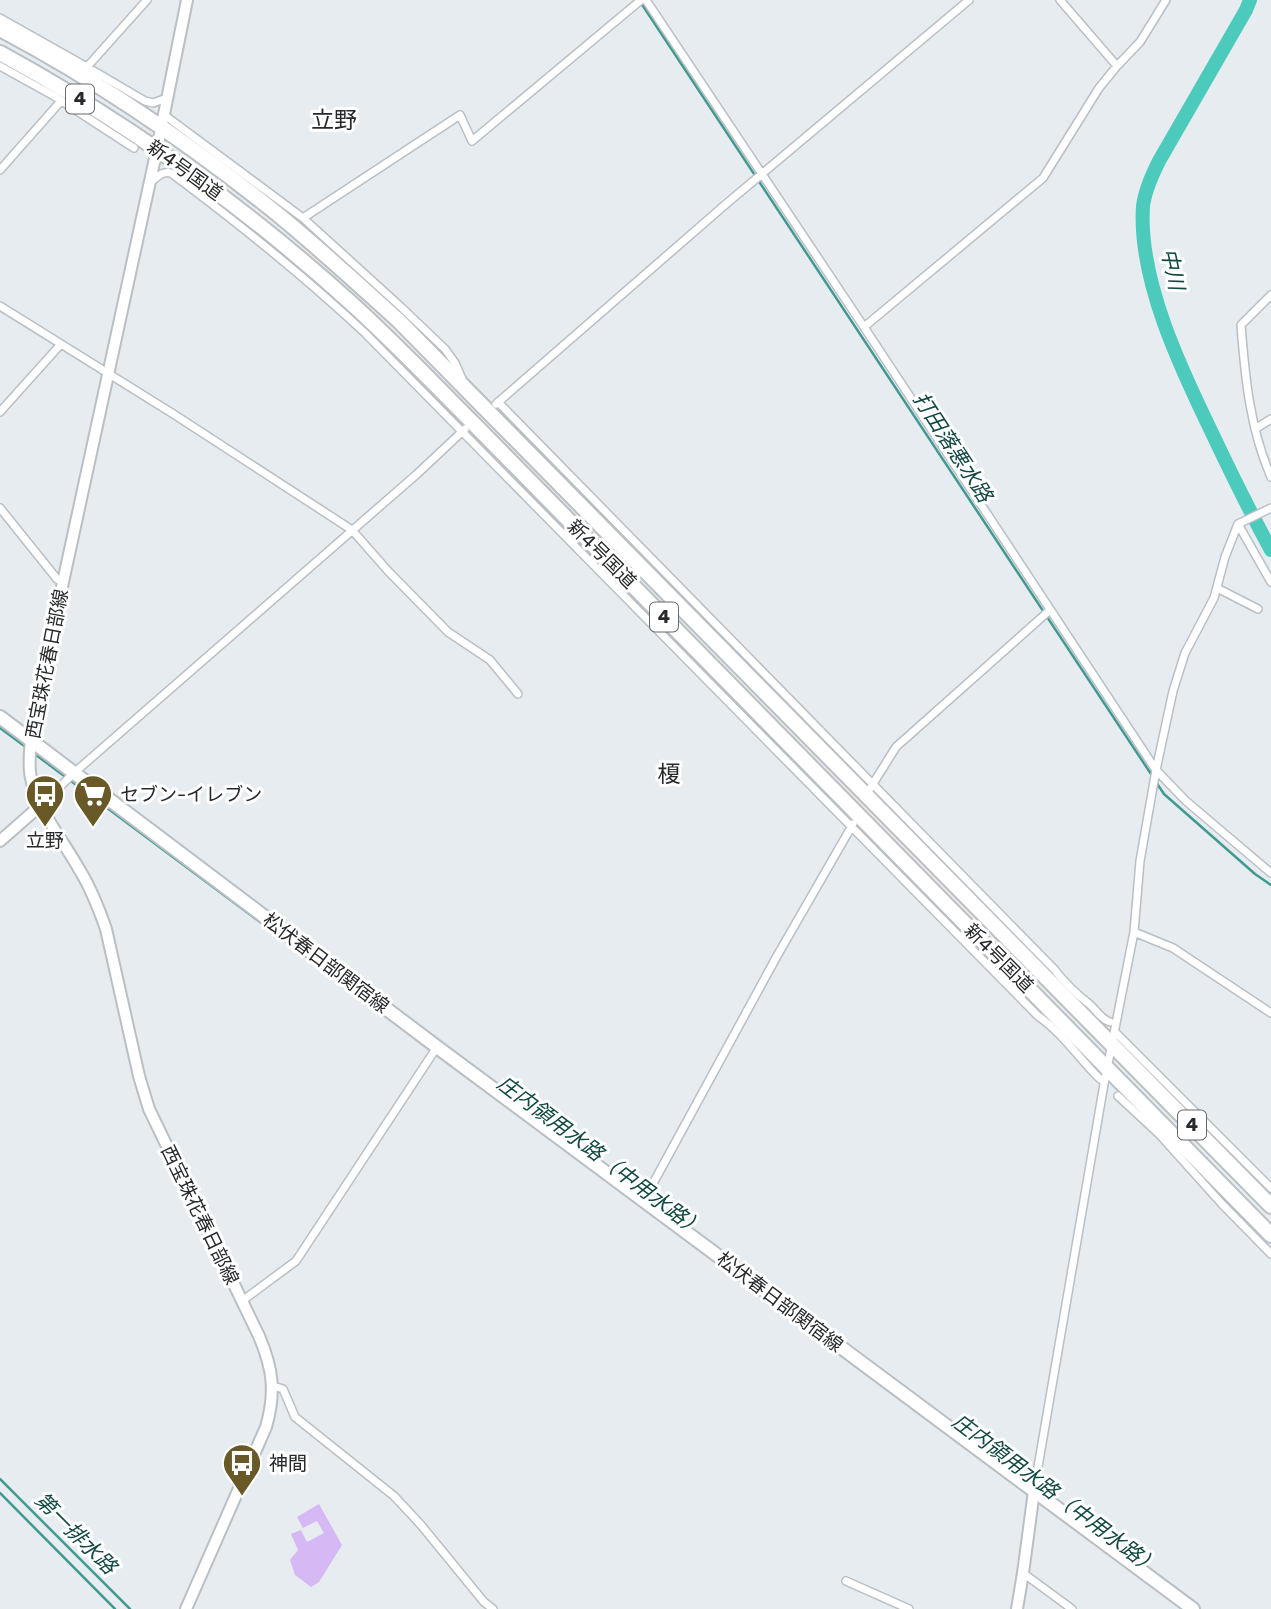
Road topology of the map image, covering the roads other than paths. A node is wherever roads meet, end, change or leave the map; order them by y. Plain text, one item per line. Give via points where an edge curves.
1 (147, 0) edge
2 (187, 0) edge
3 (641, 0) edge
4 (646, 0) edge
5 (969, 0) edge
6 (1060, 0) edge
7 (1166, 0) edge
8 (958, 4) edge
9 (0, 18) edge
10 (0, 29) edge
11 (0, 53) edge
12 (0, 66) edge
13 (1117, 66) junction
14 (87, 67) junction
15 (167, 98) junction
16 (61, 101) junction
17 (162, 121) junction
18 (118, 131) junction
19 (199, 147) junction
20 (134, 148) dead end
21 (157, 149) junction
22 (0, 170) edge
23 (762, 174) junction
24 (150, 182) junction
25 (303, 218) junction
26 (1271, 295) edge
27 (0, 306) edge
28 (864, 327) junction
29 (61, 344) junction
30 (107, 374) junction
31 (466, 388) junction
32 (493, 406) junction
33 (0, 412) edge
34 (1271, 419) edge
35 (468, 427) junction
36 (1255, 429) junction
37 (1271, 477) edge
38 (0, 508) edge
39 (1271, 508) edge
40 (1238, 524) junction
41 (352, 530) junction
42 (63, 582) junction
43 (1271, 582) edge
44 (1217, 588) junction
45 (1050, 610) junction
46 (1258, 610) dead end
47 (518, 694) dead end
48 (0, 717) edge
49 (31, 739) junction
50 (1156, 770) junction
51 (75, 772) junction
52 (869, 789) junction
53 (41, 805) junction
54 (855, 820) junction
55 (0, 841) edge
56 (1271, 873) edge
57 (1133, 932) junction
58 (1069, 994) junction
59 (1271, 1013) edge
60 (1110, 1022) dead end
61 (1114, 1038) junction
62 (437, 1046) junction
63 (1104, 1074) junction
64 (1118, 1096) dead end
65 (1156, 1125) junction
66 (1271, 1188) edge
67 (644, 1200) junction
68 (1271, 1206) edge
69 (1271, 1235) edge
70 (1271, 1254) edge
71 (242, 1301) junction
72 (273, 1386) junction
73 (1034, 1491) junction
74 (1023, 1573) junction
75 (846, 1581) dead end
76 (186, 1609) edge
77 (493, 1609) edge
78 (909, 1609) edge
79 (1017, 1609) edge
80 (1072, 1609) edge
81 (1193, 1609) edge

1 - 14 street
2 - 15 main road, 西宝珠花春日部線
3 - 25 street via 472,141 460,115
4 - 23 street
5 - 8 street
6 - 13 street
7 - 13 street via 1140,42
8 - 23 street
9 - 14 street
10 - 17 highway, 新4号国道 / 4
11 - 18 highway, 新4号国道 / 4 via 79,99
12 - 16 street
13 - 28 street via 1043,178
14 - 15 street via 145,102
15 - 17 main road, 西宝珠花春日部線
16 - 18 street
16 - 22 street
17 - 19 highway, 新4号国道 / 4
17 - 21 main road, 西宝珠花春日部線
18 - 20 street
18 - 21 highway, 新4号国道 / 4
19 - 25 street
19 - 31 highway, 新4号国道 / 4 via 337,264
21 - 24 main road, 西宝珠花春日部線
21 - 35 highway, 新4号国道 / 4 via 319,274 380,330
23 - 28 street
23 - 32 street
24 - 30 main road, 西宝珠花春日部線
24 - 35 street via 170,173 221,211 332,302
25 - 31 street via 444,349
26 - 36 street via 1241,325
27 - 29 street
28 - 45 street
29 - 30 street
29 - 33 street
30 - 41 street
30 - 42 main road, 西宝珠花春日部線
31 - 32 highway, 新4号国道 / 4
32 - 52 highway, 新4号国道 / 4
34 - 36 street
35 - 41 street
35 - 54 highway, 新4号国道 / 4
36 - 37 street
38 - 42 street
39 - 40 street
40 - 43 street
40 - 44 street
41 - 47 street via 449,632 490,660
41 - 51 street
42 - 49 main road, 西宝珠花春日部線
44 - 46 street
44 - 50 street via 1185,653
45 - 50 street
45 - 52 street via 896,747
48 - 49 main road, 松伏春日部関宿線
49 - 51 main road, 松伏春日部関宿線
49 - 53 main road, 西宝珠花春日部線 via 31,778
50 - 56 street
50 - 57 street
51 - 53 street
51 - 62 main road, 松伏春日部関宿線
52 - 58 highway, 新4号国道 / 4
53 - 55 main road
53 - 71 main road, 西宝珠花春日部線 via 98,908 149,1109
54 - 63 highway, 新4号国道 / 4
54 - 67 street
57 - 59 street via 1173,948
57 - 61 street
58 - 60 street
58 - 61 highway, 新4号国道 / 4
61 - 63 street
61 - 66 street
61 - 68 highway, 新4号国道 / 4
62 - 67 main road, 松伏春日部関宿線
62 - 71 street via 296,1261
63 - 65 highway, 新4号国道 / 4
63 - 73 street
64 - 65 street
65 - 69 highway, 新4号国道 / 4
65 - 70 street
67 - 73 main road, 松伏春日部関宿線
71 - 72 main road, 西宝珠花春日部線 via 267,1354
72 - 76 main road, 西宝珠花春日部線 via 266,1427
72 - 77 street via 283,1389 295,1417 394,1496
73 - 74 main road
73 - 81 main road, 松伏春日部関宿線
74 - 79 main road
74 - 80 street
75 - 78 street

